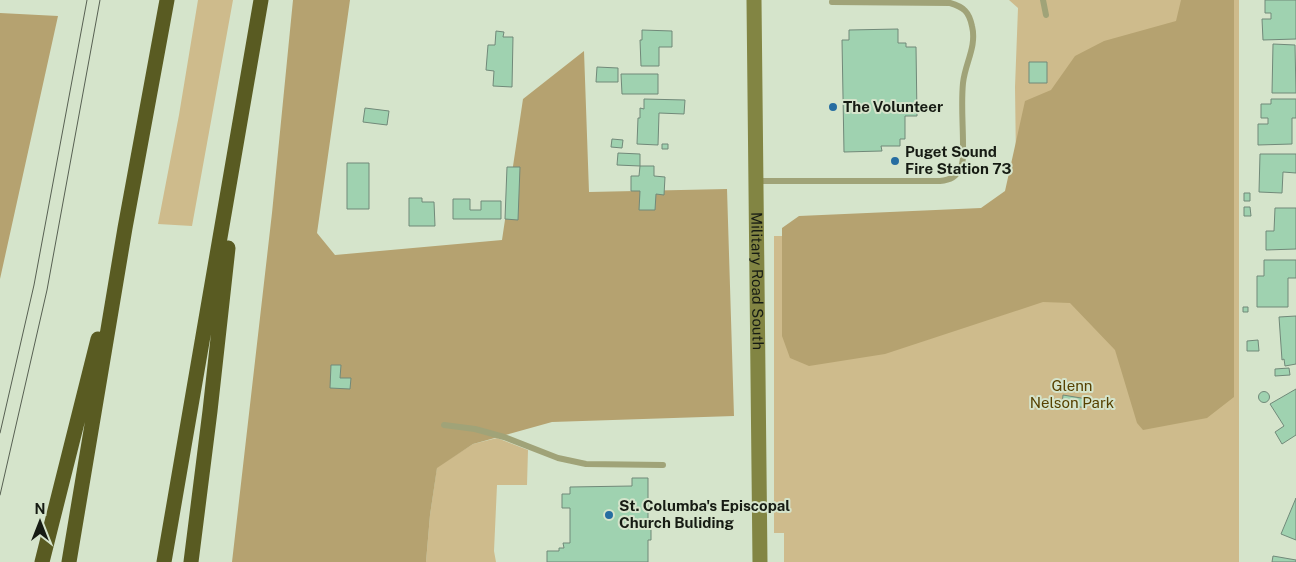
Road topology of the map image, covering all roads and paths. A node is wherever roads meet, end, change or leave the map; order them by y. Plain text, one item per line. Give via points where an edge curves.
1 (167, 0) edge
2 (261, 0) edge
3 (754, 0) edge
4 (1043, 0) edge
5 (832, 2) dead end
6 (1046, 15) dead end
7 (243, 104) junction
8 (757, 181) junction
9 (126, 228) junction
10 (444, 425) dead end
11 (663, 464) dead end
12 (42, 562) edge
13 (69, 562) edge
14 (164, 562) edge
15 (191, 562) edge
16 (760, 562) edge

1 - 9 highway
2 - 7 highway
3 - 8 main road, Military Road South
4 - 6 lane
5 - 8 lane via 950,3 962,6 970,16 974,42 962,85 961,168 956,176 940,181
7 - 14 highway
7 - 15 highway
8 - 16 main road, Military Road South
9 - 12 highway
9 - 13 highway
10 - 11 lane via 475,429 558,458 586,464

